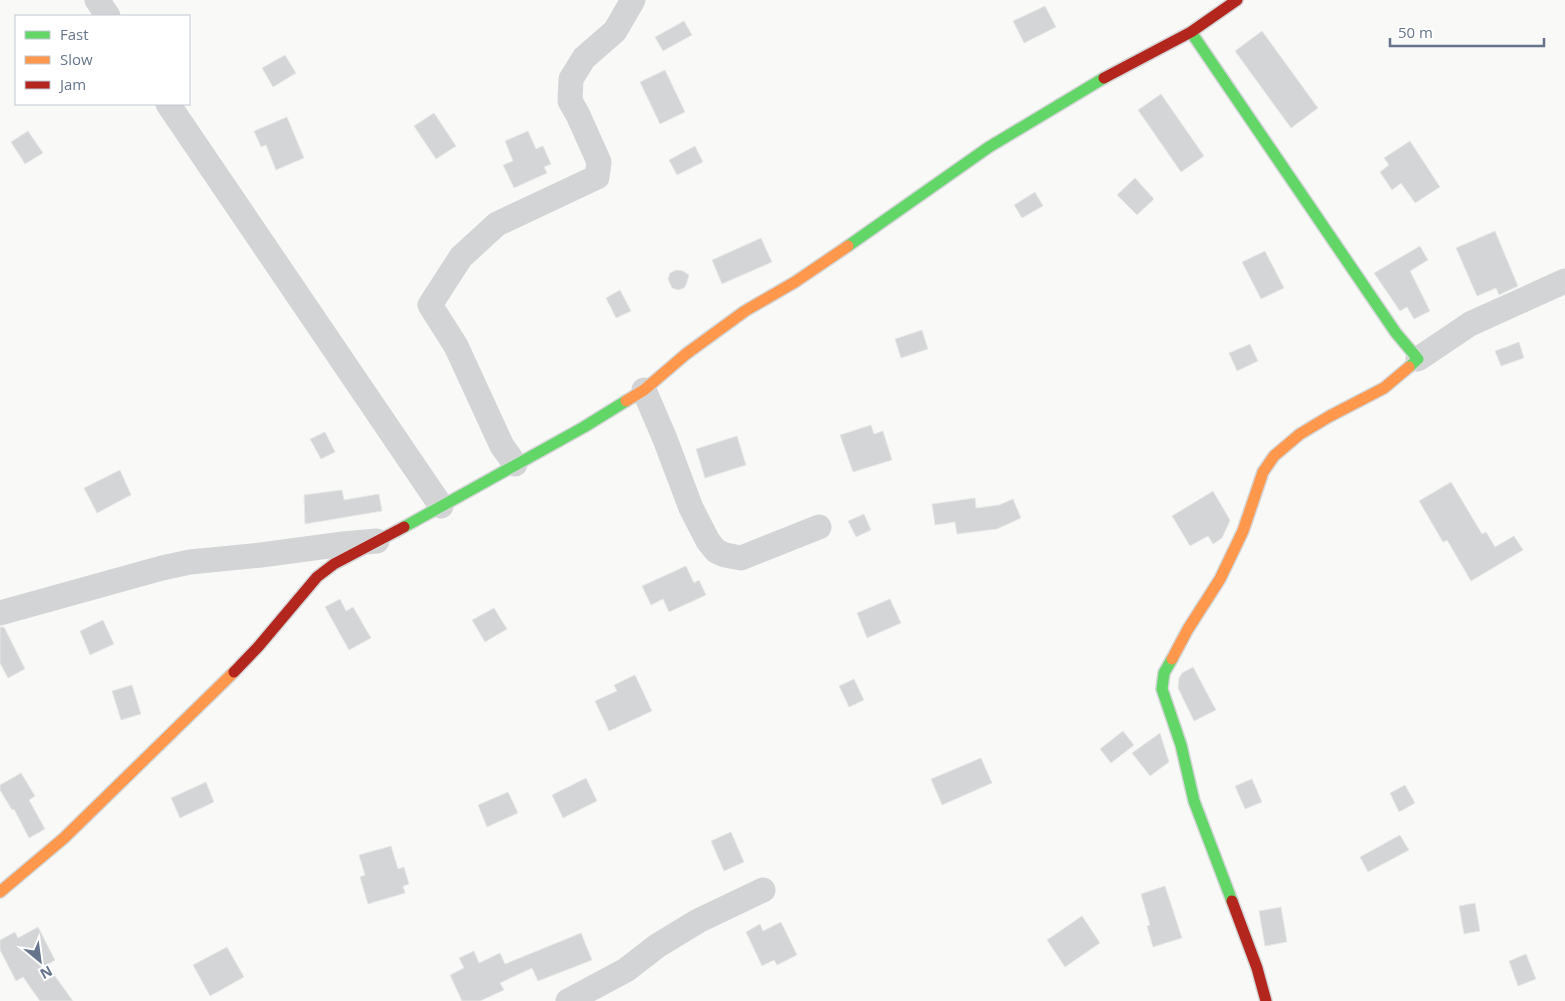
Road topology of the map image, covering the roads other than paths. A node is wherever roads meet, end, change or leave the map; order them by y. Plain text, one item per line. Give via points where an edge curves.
1 (97, 0) edge
2 (633, 0) edge
3 (1237, 0) edge
4 (107, 15) edge
5 (1191, 32) junction
6 (169, 105) edge
7 (1565, 281) edge
8 (1418, 359) junction
9 (644, 390) junction
10 (515, 464) junction
11 (441, 506) junction
12 (819, 527) dead end
13 (380, 541) junction
14 (0, 613) edge
15 (763, 890) dead end
16 (0, 892) edge
17 (568, 1001) edge
18 (1266, 1001) edge

1 - 4 street
2 - 10 street via 615,31 584,58 571,79 570,101 599,162 597,177 497,224 461,257 430,305 456,346 502,446
3 - 5 street
5 - 8 street via 1396,333
5 - 9 street via 1082,90 989,147 795,282 745,311
6 - 11 street
7 - 8 street via 1470,324
8 - 18 street via 1384,388 1300,434 1274,456 1263,472 1243,531 1220,579 1164,673 1162,689 1181,745 1194,801 1257,968
9 - 10 street
9 - 12 street via 691,508 716,551 741,558
10 - 11 street
11 - 13 street
13 - 14 street via 190,562
13 - 16 street via 334,564 317,577 258,647 209,698 64,838
15 - 17 street via 698,921 626,970

